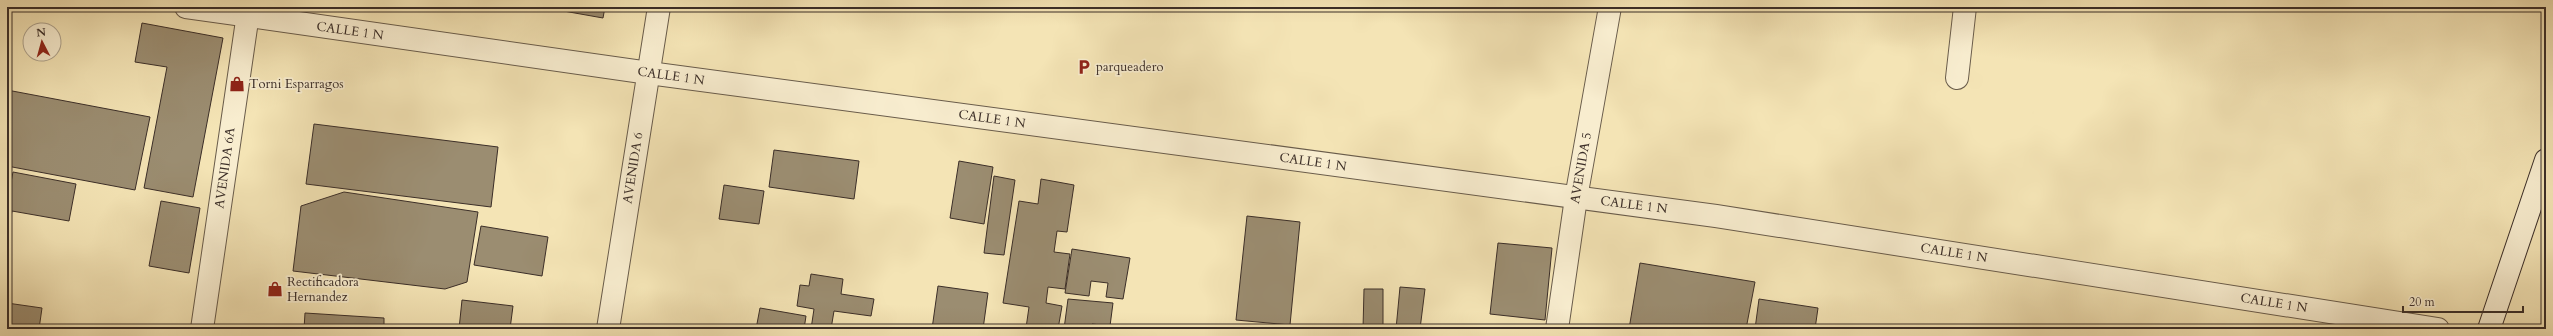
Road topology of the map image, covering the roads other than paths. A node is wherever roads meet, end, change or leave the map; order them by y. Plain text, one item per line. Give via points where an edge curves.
1 (186, 7) edge
2 (659, 7) edge
3 (1610, 7) edge
4 (1965, 7) edge
5 (248, 12) edge
6 (649, 73) junction
7 (1957, 78) dead end
8 (2546, 160) edge
9 (1576, 198) junction
10 (202, 329) edge
11 (608, 329) edge
12 (1558, 329) edge
13 (2438, 329) edge
14 (2489, 329) edge

1 - 5 street, CALLE 1 N
2 - 6 street, AVENIDA 6
3 - 9 street, AVENIDA 5
4 - 7 street
5 - 6 street, CALLE 1 N
5 - 10 street, AVENIDA 6A
6 - 9 street, CALLE 1 N
6 - 11 street, AVENIDA 6
8 - 14 street
9 - 12 street, AVENIDA 5
9 - 13 street, CALLE 1 N via 1716,216

